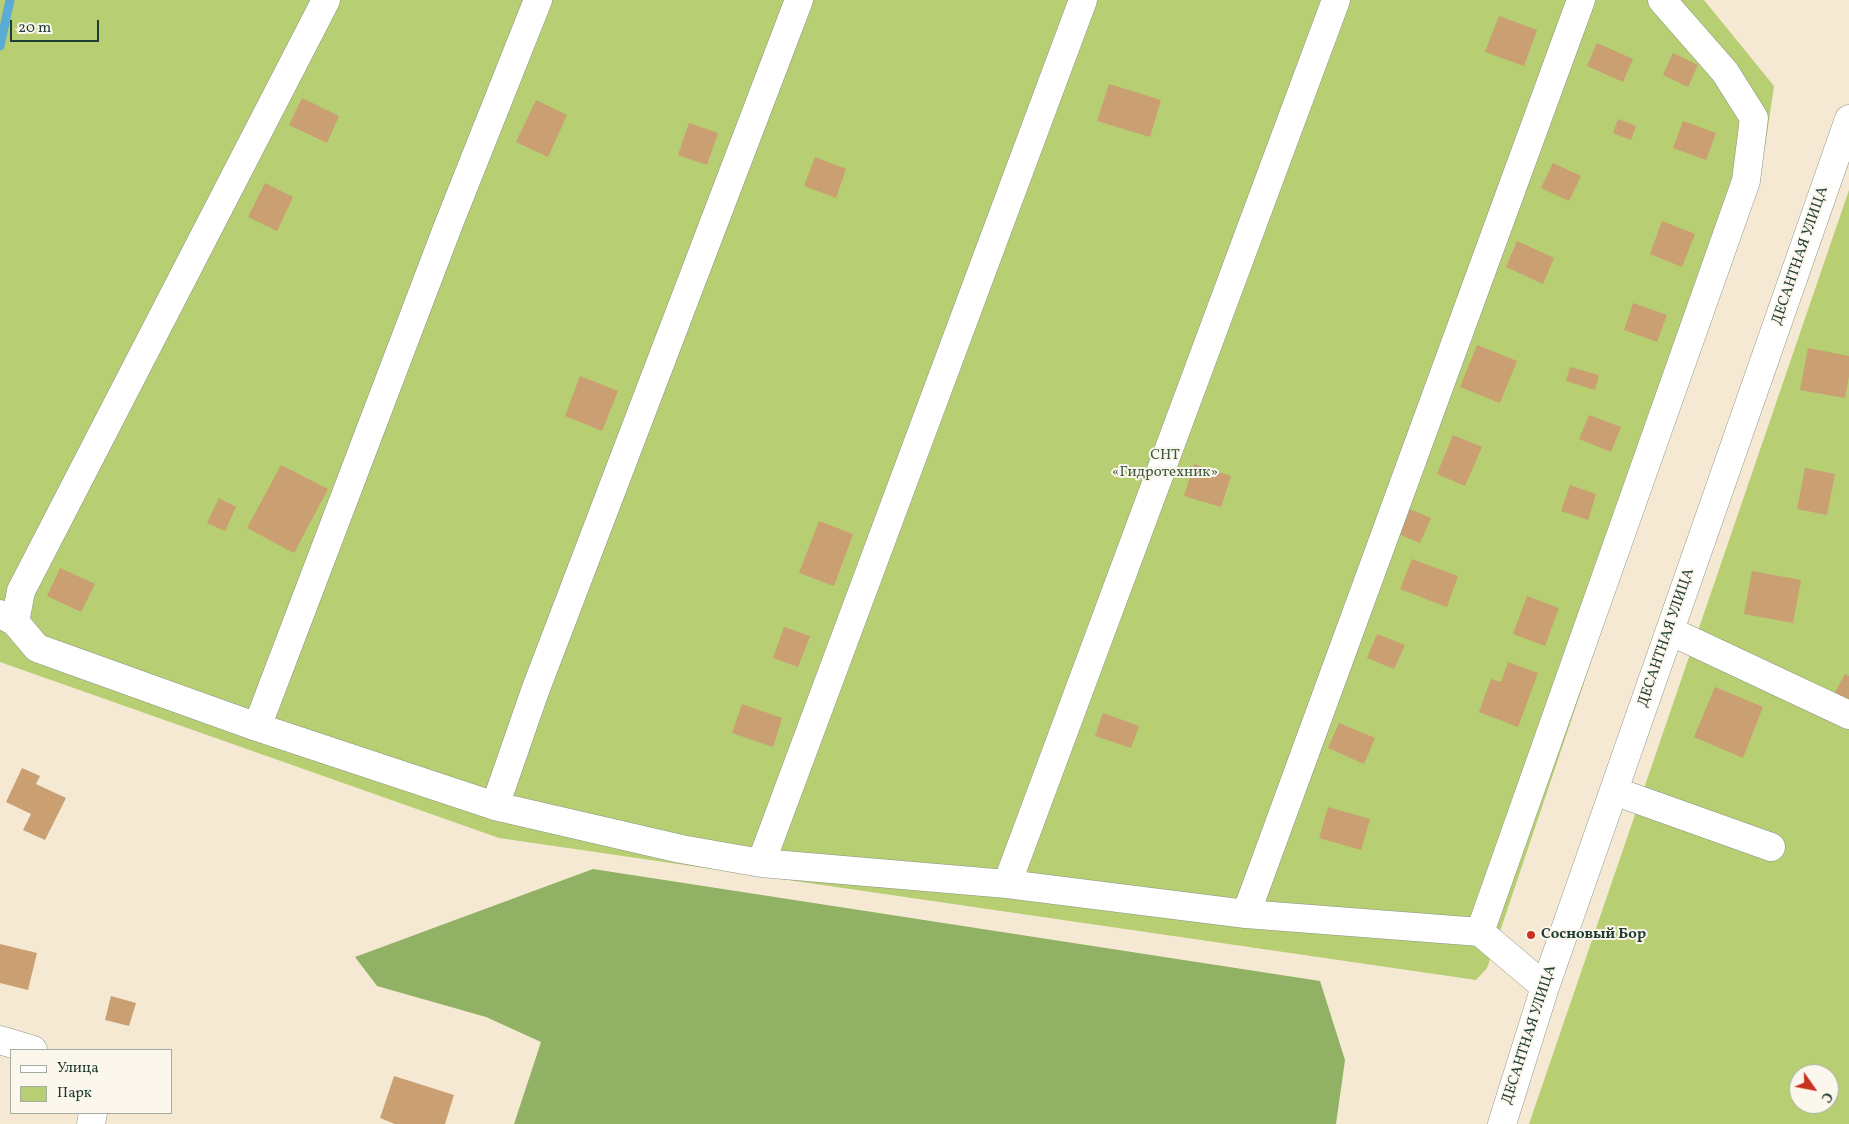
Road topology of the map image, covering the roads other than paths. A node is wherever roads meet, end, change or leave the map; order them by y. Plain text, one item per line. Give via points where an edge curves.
1 (326, 0) edge
2 (538, 0) edge
3 (799, 0) edge
4 (1083, 0) edge
5 (1336, 0) edge
6 (1581, 0) edge
7 (1662, 0) edge
8 (1849, 119) edge
9 (8, 618) edge
10 (1670, 631) junction
11 (1849, 715) edge
12 (257, 728) junction
13 (1614, 791) junction
14 (495, 806) junction
15 (1771, 847) dead end
16 (761, 863) junction
17 (1007, 884) junction
18 (1246, 914) junction
19 (1480, 932) junction
20 (1545, 987) junction
21 (0, 1040) edge
22 (30, 1049) edge
23 (1502, 1124) edge

1 - 9 street
2 - 12 street via 448,226
3 - 14 street via 539,682
4 - 16 street
5 - 17 street
6 - 18 street
7 - 19 street via 1725,72 1754,118 1746,181
8 - 10 street, ДЕСАНТНАЯ УЛИЦА
9 - 12 street via 37,648
10 - 11 street
10 - 13 street, ДЕСАНТНАЯ УЛИЦА
12 - 14 street
13 - 15 street
13 - 20 street, ДЕСАНТНАЯ УЛИЦА
14 - 16 street via 681,849
16 - 17 street
17 - 18 street
18 - 19 street
19 - 20 street
20 - 23 street, ДЕСАНТНАЯ УЛИЦА
21 - 22 street

